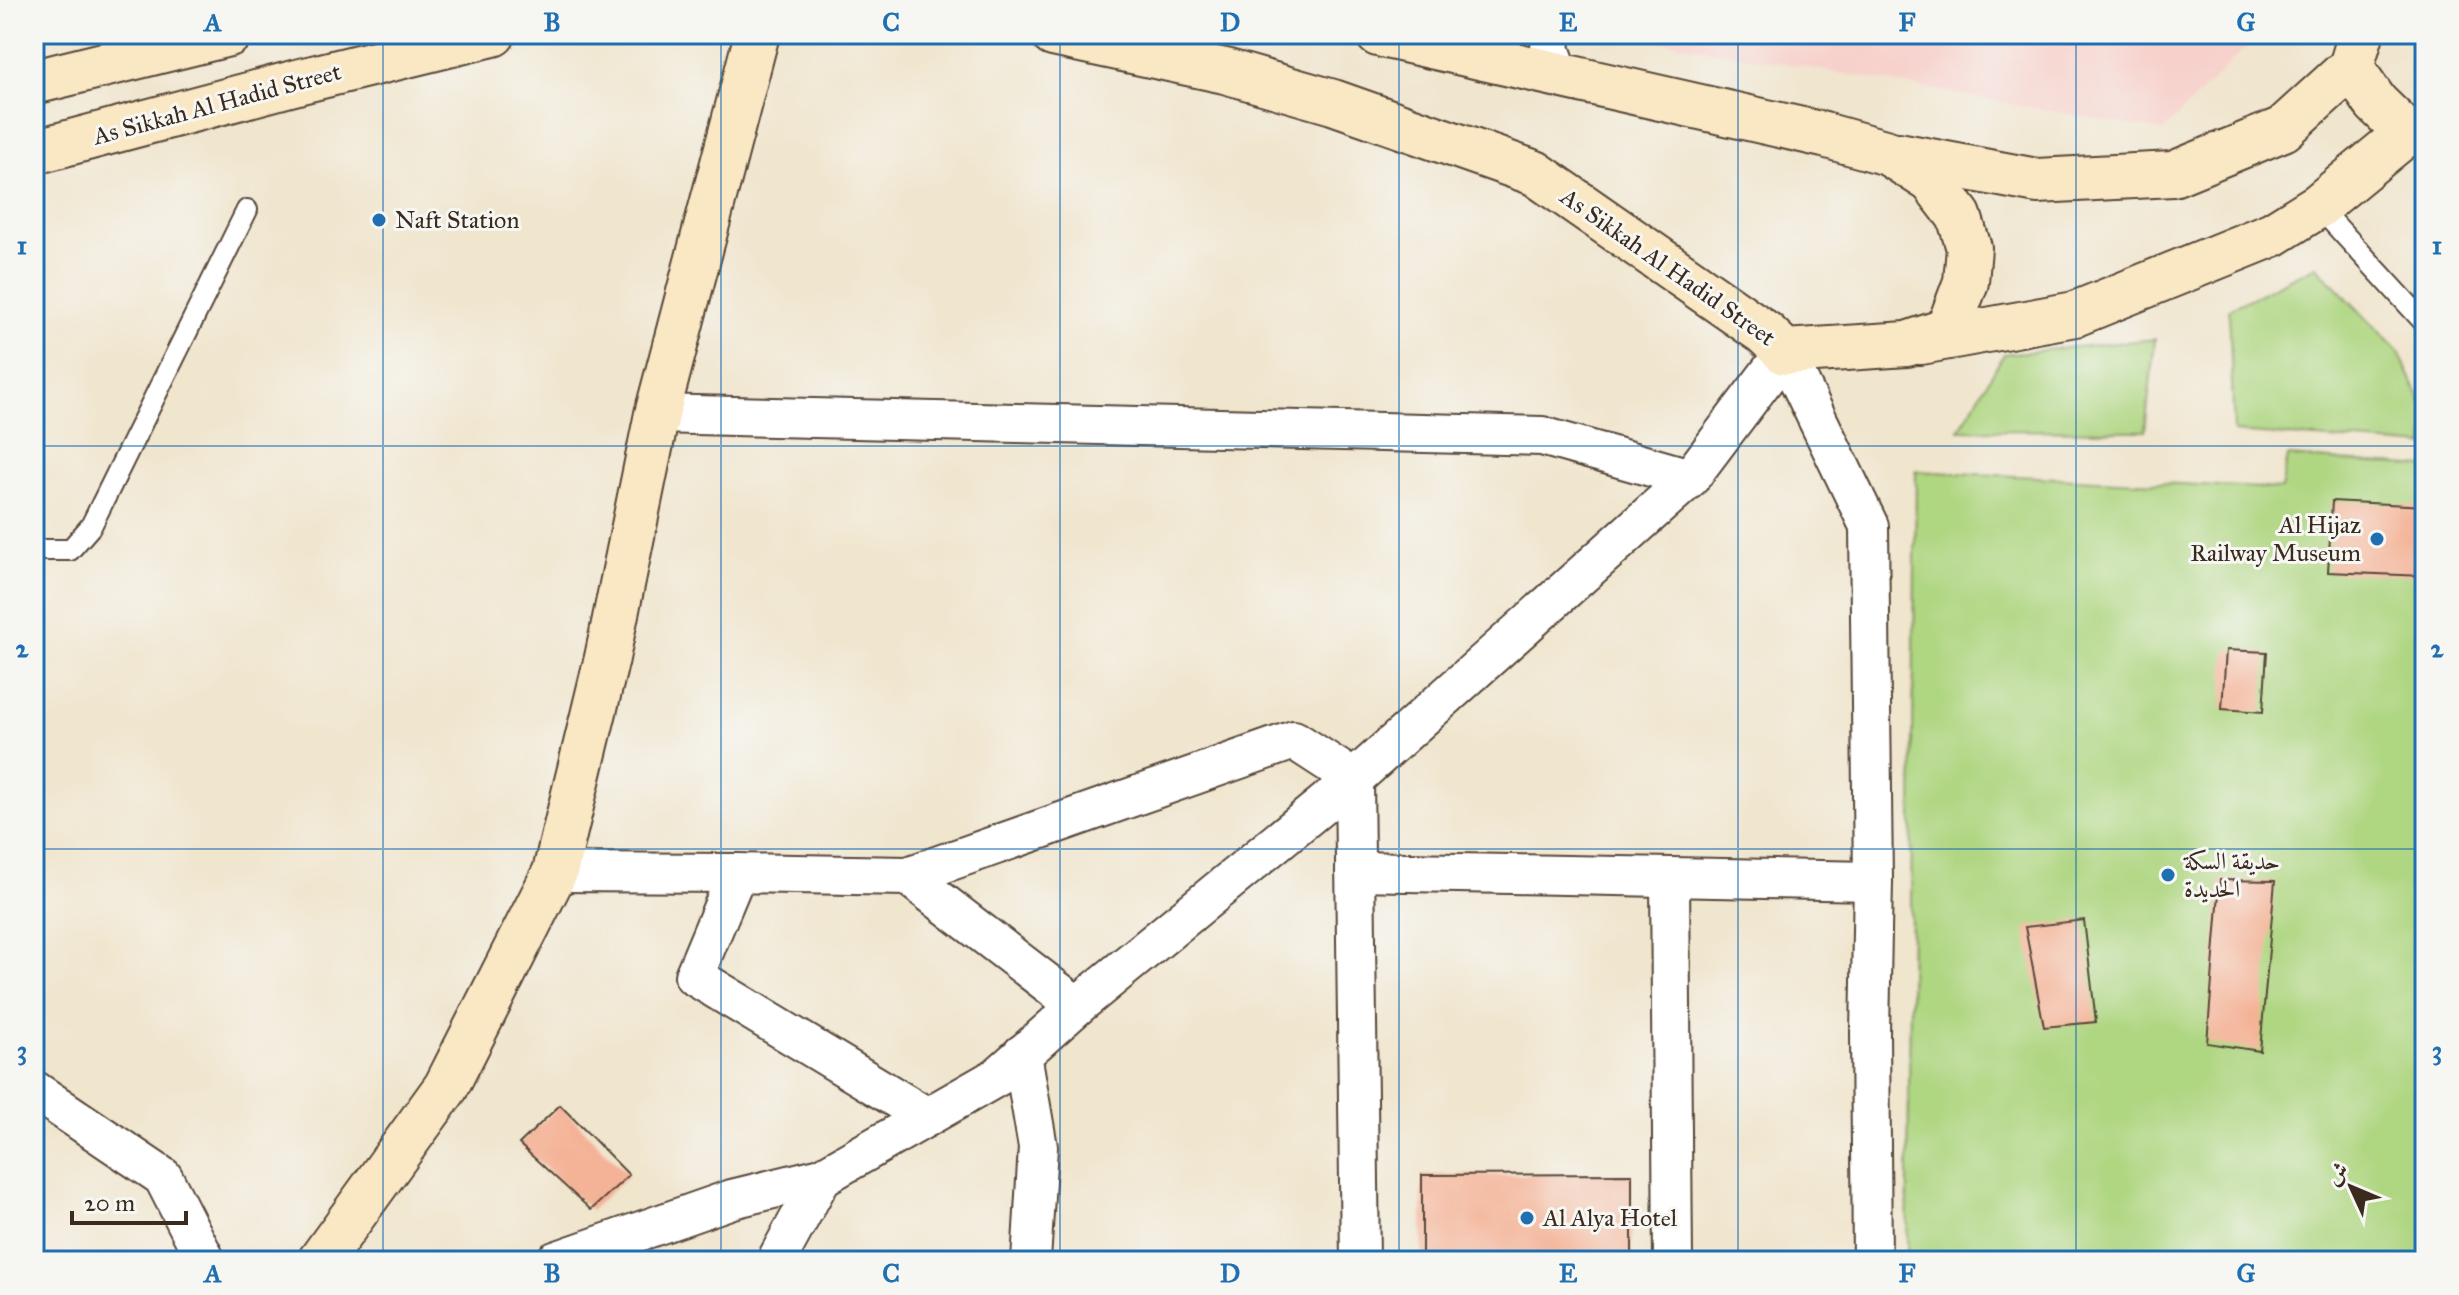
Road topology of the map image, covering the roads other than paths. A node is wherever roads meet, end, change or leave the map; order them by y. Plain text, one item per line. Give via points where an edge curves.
1 (229, 34) edge
2 (493, 34) edge
3 (757, 34) edge
4 (1053, 34) edge
5 (1378, 34) edge
6 (2359, 43) edge
7 (1556, 54) edge
8 (34, 82) edge
9 (2416, 133) edge
10 (34, 152) edge
11 (1888, 153) junction
12 (2318, 206) junction
13 (247, 210) dead end
14 (2425, 323) edge
15 (1907, 344) junction
16 (1785, 352) junction
17 (657, 414) junction
18 (1690, 478) junction
19 (34, 547) edge
20 (1354, 779) junction
21 (1355, 871) junction
22 (555, 872) junction
23 (737, 873) junction
24 (908, 876) junction
25 (1670, 877) junction
26 (1873, 881) junction
27 (1077, 1006) junction
28 (1022, 1054) junction
29 (34, 1090) edge
30 (927, 1117) junction
31 (822, 1177) junction
32 (206, 1261) edge
33 (320, 1261) edge
34 (555, 1261) edge
35 (776, 1261) edge
36 (1031, 1261) edge
37 (1360, 1261) edge
38 (1673, 1261) edge
39 (1872, 1261) edge

1 - 8 main road
2 - 10 main road, As Sikkah Al Hadid Street
3 - 17 main road
4 - 16 main road, As Sikkah Al Hadid Street via 1225,71 1333,102 1535,173
5 - 7 main road, As Sikkah Al Hadid Street
6 - 9 main road via 2376,103
6 - 11 main road via 2283,129 2173,174 2037,181
7 - 11 main road, As Sikkah Al Hadid Street
9 - 12 main road
11 - 15 main road, As Sikkah Al Hadid Street via 1932,181 1959,216 1969,248 1966,282 1948,330
12 - 14 lane
12 - 15 main road via 2273,234 2075,314
13 - 19 lane via 91,526 70,550
15 - 16 main road, As Sikkah Al Hadid Street
16 - 18 street
16 - 26 street via 1869,526
17 - 18 street via 1542,436
17 - 22 main road via 607,658
18 - 20 street
20 - 21 street
20 - 24 street via 1294,740
20 - 27 street
21 - 25 street
21 - 37 street
22 - 23 street
22 - 33 main road via 446,1087
23 - 24 street
23 - 30 street via 694,976
24 - 27 street
25 - 26 street
25 - 38 street
26 - 39 street
27 - 28 street
28 - 30 street via 997,1077
28 - 36 street via 1038,1147
29 - 32 street via 163,1177
30 - 31 street
31 - 34 street via 732,1199
31 - 35 street

